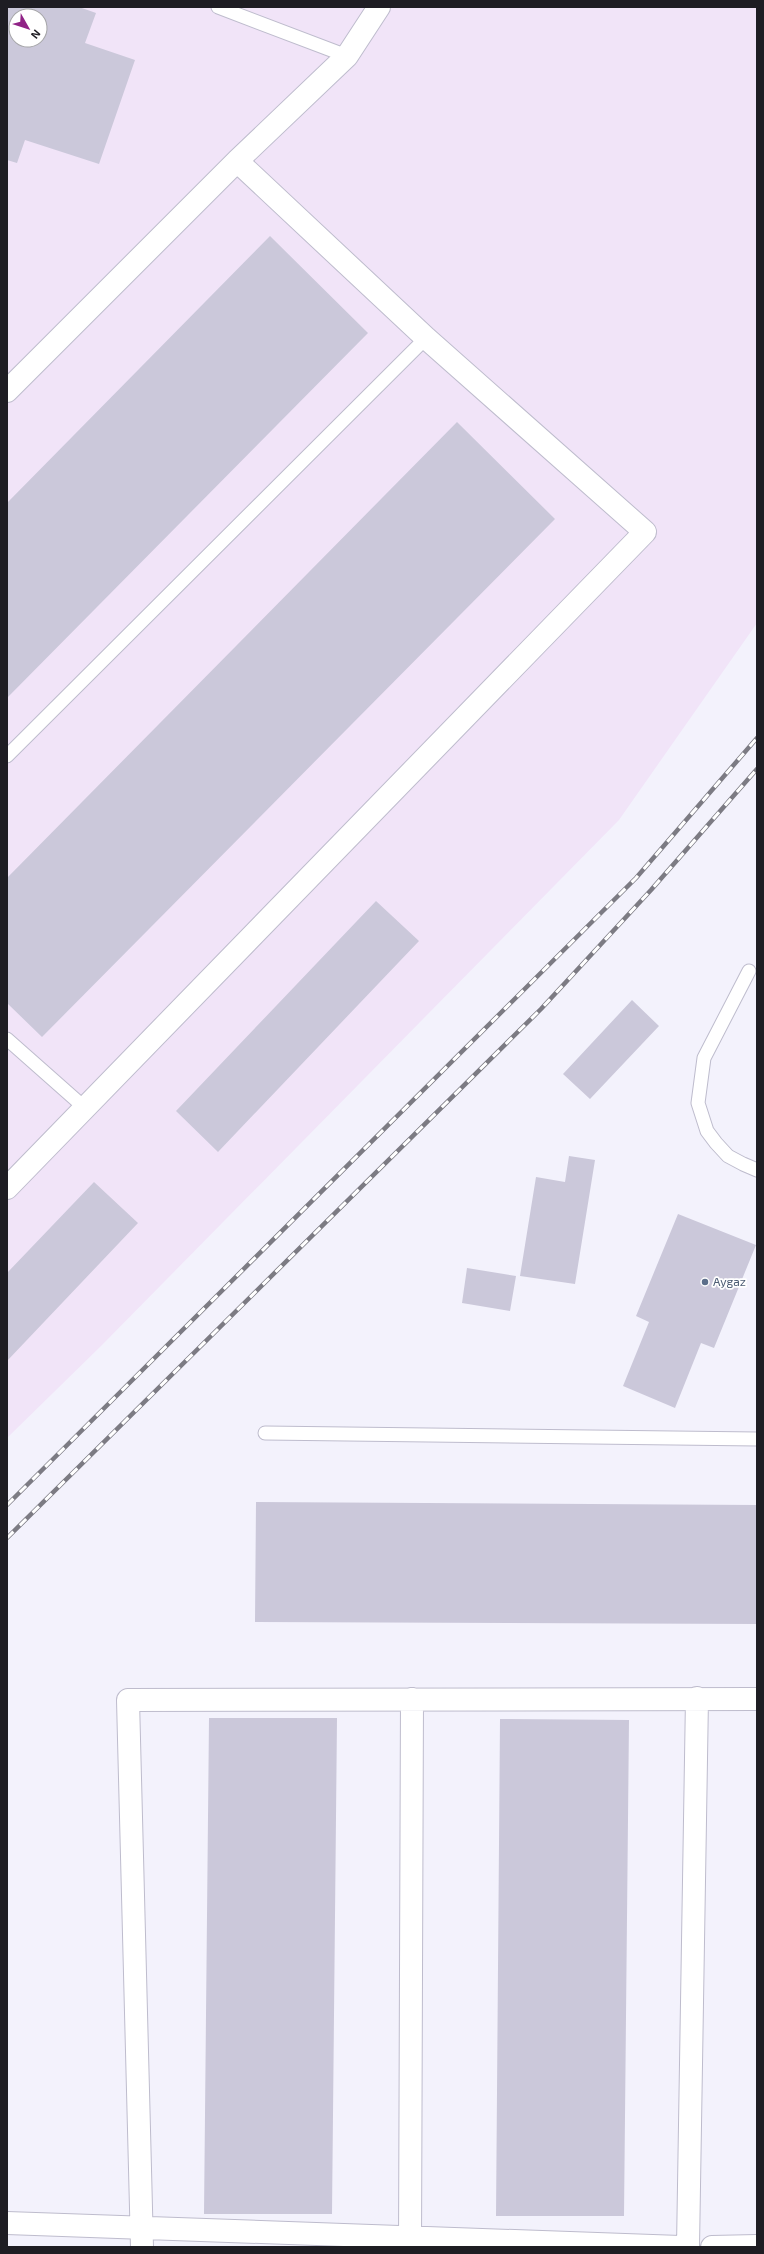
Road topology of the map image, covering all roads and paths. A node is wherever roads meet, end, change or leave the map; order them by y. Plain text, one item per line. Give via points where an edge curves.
1 (218, 7) edge
2 (379, 7) edge
3 (347, 56) junction
4 (237, 161) junction
5 (426, 338) junction
6 (7, 391) edge
7 (7, 756) edge
8 (749, 971) dead end
9 (7, 1039) edge
10 (85, 1108) junction
11 (757, 1170) edge
12 (7, 1188) edge
13 (265, 1433) dead end
14 (757, 1439) edge
15 (697, 1698) junction
16 (412, 1699) junction
17 (757, 1699) edge
18 (7, 2223) edge
19 (142, 2237) edge
20 (410, 2242) edge
21 (757, 2246) edge
22 (680, 2247) edge
23 (688, 2247) edge
24 (712, 2247) edge

1 - 3 lane
2 - 3 street
3 - 4 street
4 - 5 street
4 - 6 street
5 - 7 lane
5 - 10 street via 645,532
8 - 11 lane via 704,1058 698,1103 707,1131 716,1143 728,1156
9 - 10 lane
10 - 12 street
13 - 14 lane
15 - 16 street
15 - 17 street
15 - 23 street
16 - 19 street via 128,1700
16 - 20 street
18 - 19 street
19 - 20 street
20 - 22 street
21 - 24 street

